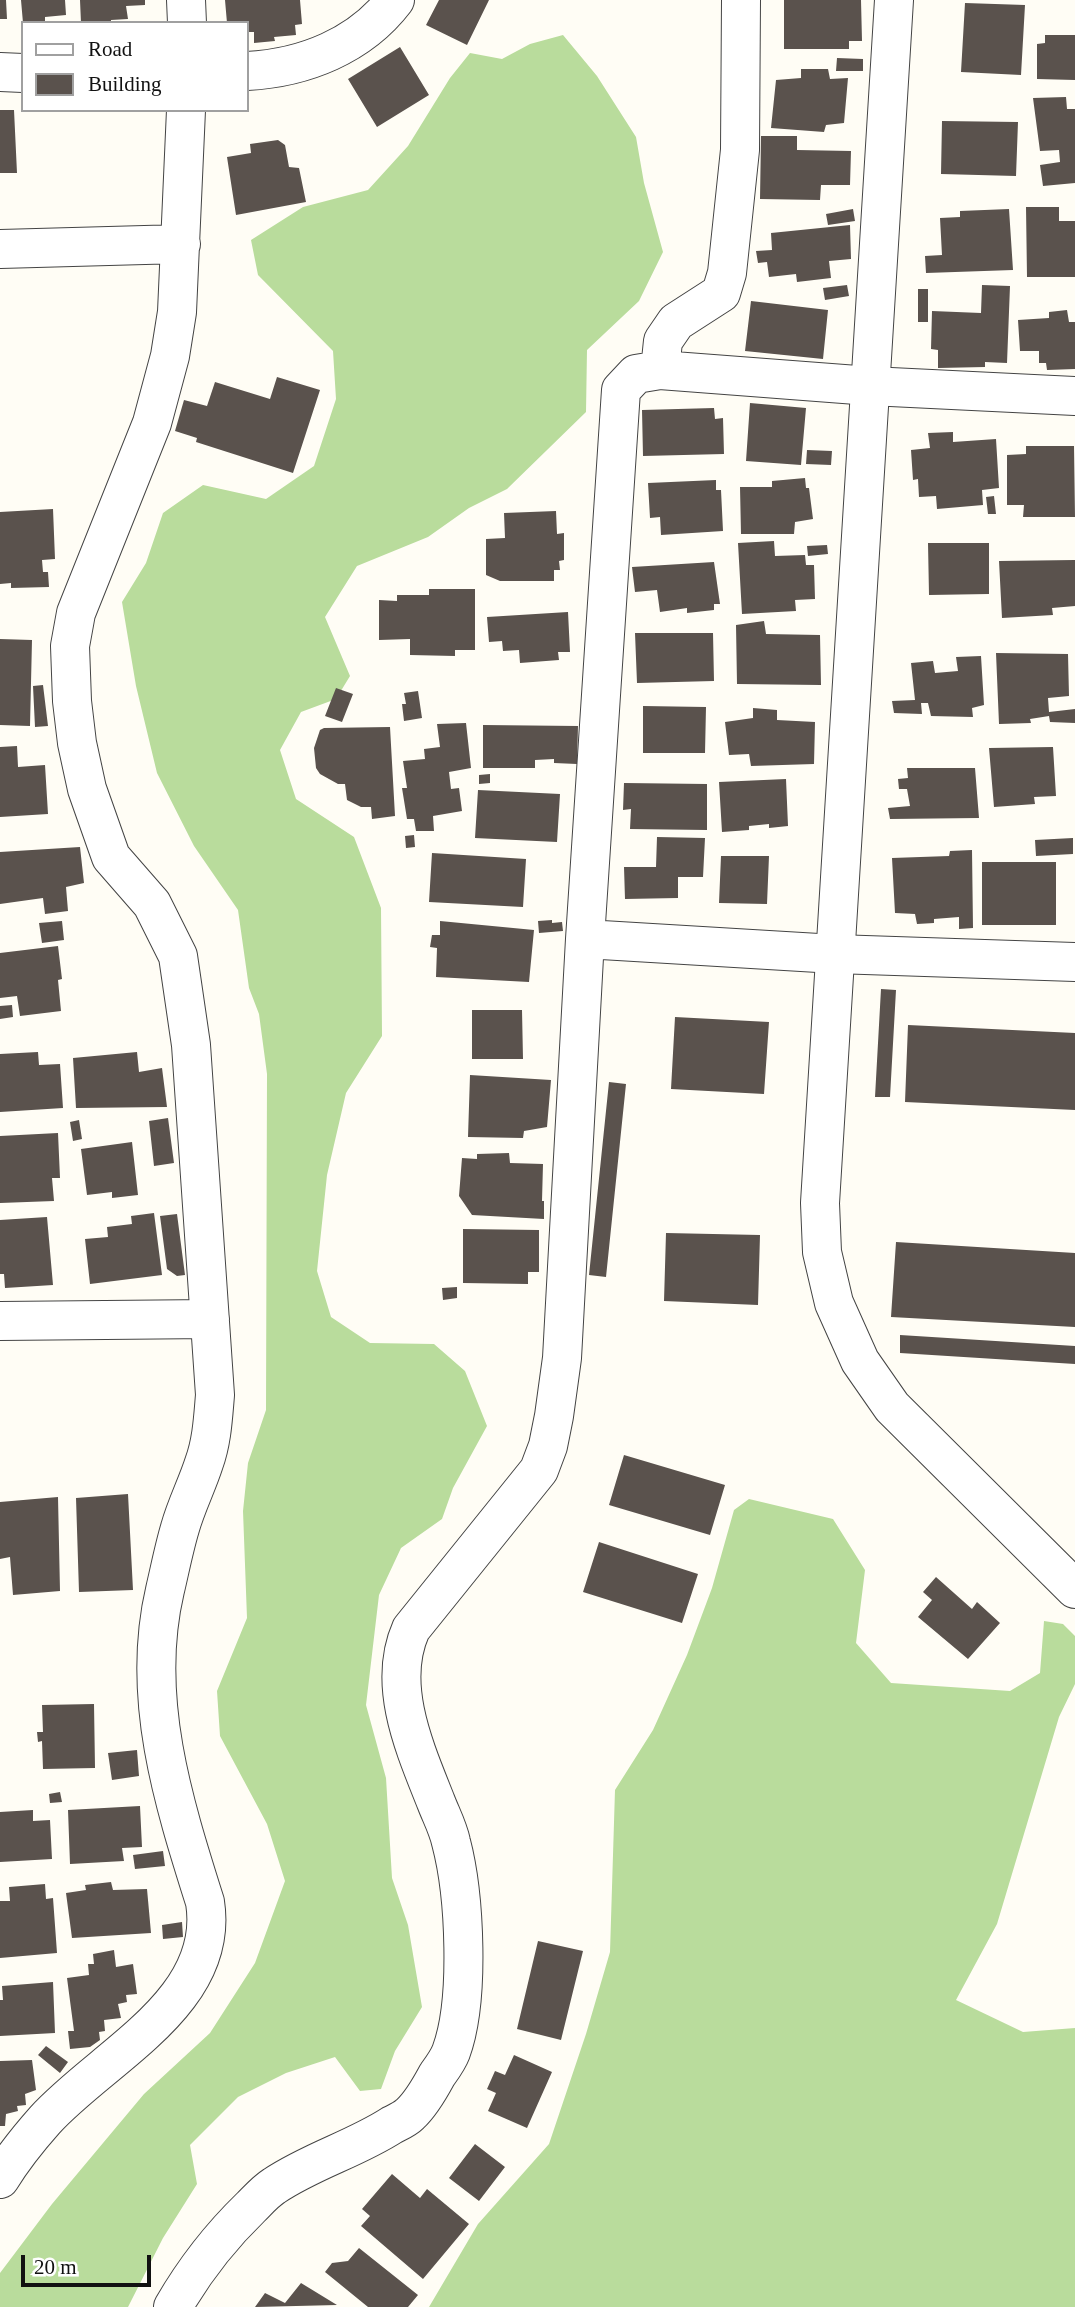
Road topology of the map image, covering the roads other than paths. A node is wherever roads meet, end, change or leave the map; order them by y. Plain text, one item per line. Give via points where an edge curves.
1 (186, 0) edge
2 (396, 0) edge
3 (741, 0) edge
4 (894, 0) edge
5 (187, 21) edge
6 (248, 71) edge
7 (0, 72) edge
8 (21, 73) edge
9 (186, 112) edge
10 (181, 244) junction
11 (0, 249) edge
12 (660, 370) junction
13 (870, 386) junction
14 (1075, 396) edge
15 (585, 939) junction
16 (835, 954) junction
17 (1075, 962) edge
18 (210, 1319) junction
19 (0, 1321) edge
20 (1075, 1589) edge
21 (0, 2179) edge
22 (173, 2307) edge

1 - 5 street
2 - 6 street via 350,42 303,63
3 - 12 street via 740,150 727,273 721,293 676,322 663,341
4 - 13 street
7 - 8 street
9 - 10 street
10 - 11 street
10 - 18 street via 170,356 152,423 76,613 70,646 72,701 86,789 111,856 152,904 178,956 191,1045
12 - 13 street
12 - 15 street via 636,374 621,390
13 - 14 street
13 - 16 street
15 - 16 street
15 - 22 street via 562,1358 548,1446 539,1470 516,1501 411,1629 402,1658 401,1687 408,1723 451,1842 458,1887 461,2008 450,2052 410,2114 372,2138 273,2186 223,2234
16 - 17 street
16 - 20 street via 820,1203 822,1252 834,1303 860,1361 892,1407
18 - 19 street
18 - 21 street via 215,1395 212,1431 180,1527 164,1594 155,1676 159,1728 171,1785 205,1902 205,1943 198,1965 160,2018 46,2119

